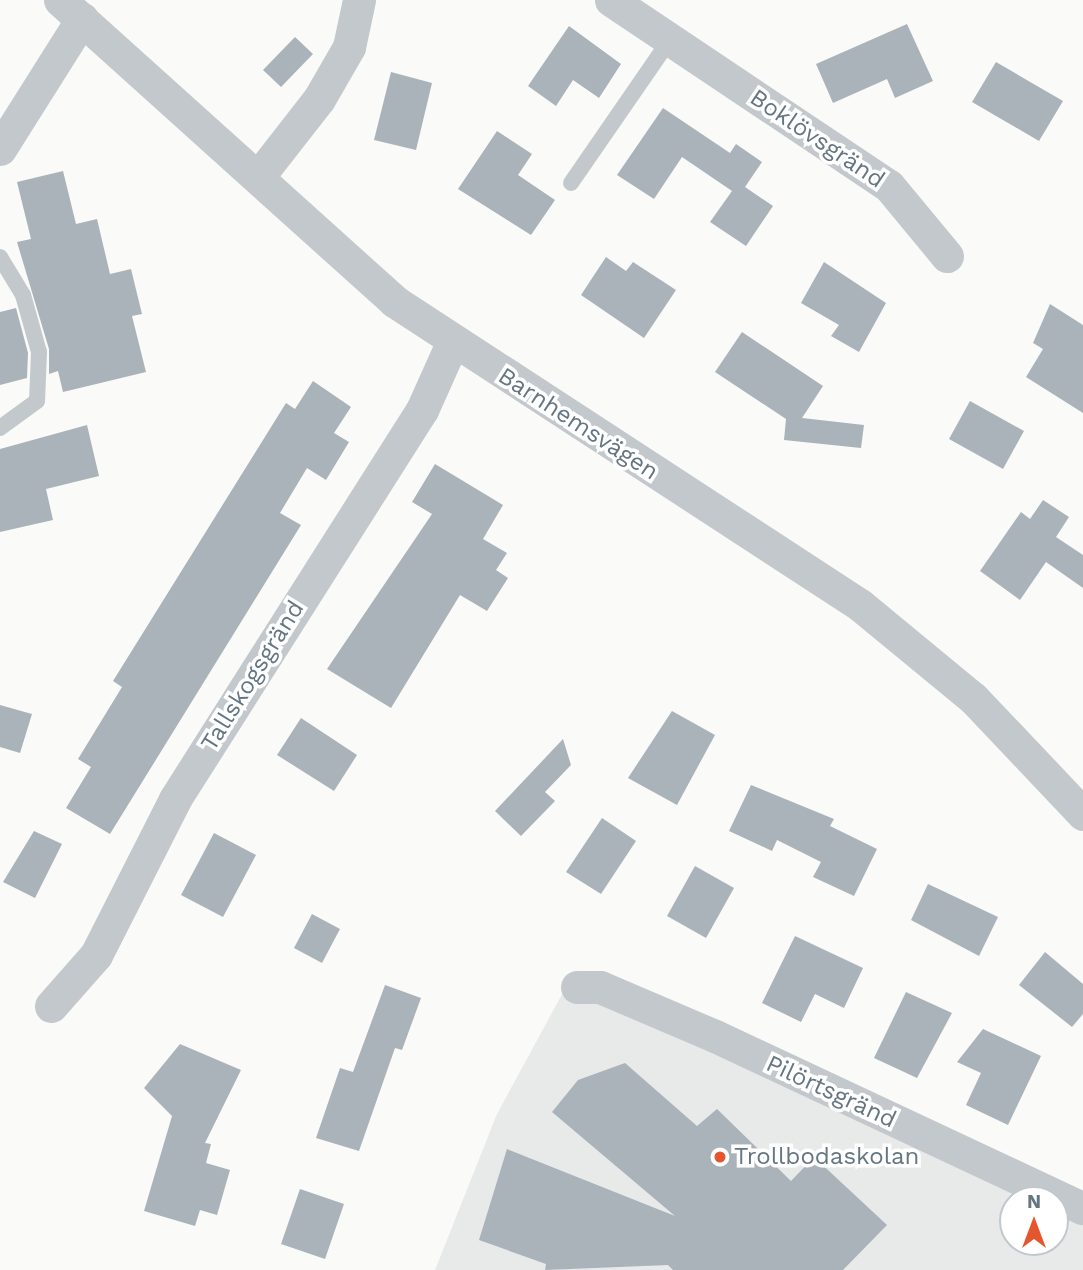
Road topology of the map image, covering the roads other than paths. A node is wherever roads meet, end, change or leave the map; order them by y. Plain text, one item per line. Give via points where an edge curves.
1 (359, 0) edge
2 (611, 0) edge
3 (71, 10) edge
4 (669, 41) junction
5 (0, 149) edge
6 (258, 177) junction
7 (571, 183) dead end
8 (947, 256) dead end
9 (0, 257) edge
10 (452, 344) junction
11 (0, 428) edge
12 (1083, 814) edge
13 (577, 987) dead end
14 (51, 1006) dead end
15 (1083, 1208) edge

1 - 6 street via 349,47 318,99
2 - 4 street, Boklövsgränd
3 - 5 street, Barnhemsvägen
3 - 6 street, Barnhemsvägen
4 - 7 lane
4 - 8 street, Boklövsgränd via 889,186
6 - 10 street, Barnhemsvägen via 394,301
9 - 11 lane via 23,295 39,352 37,401
10 - 12 street, Barnhemsvägen via 778,552 943,671
10 - 14 street, Tallskogsgränd via 422,410 175,799 96,955
13 - 15 street, Pilörtsgränd via 600,987 715,1036

